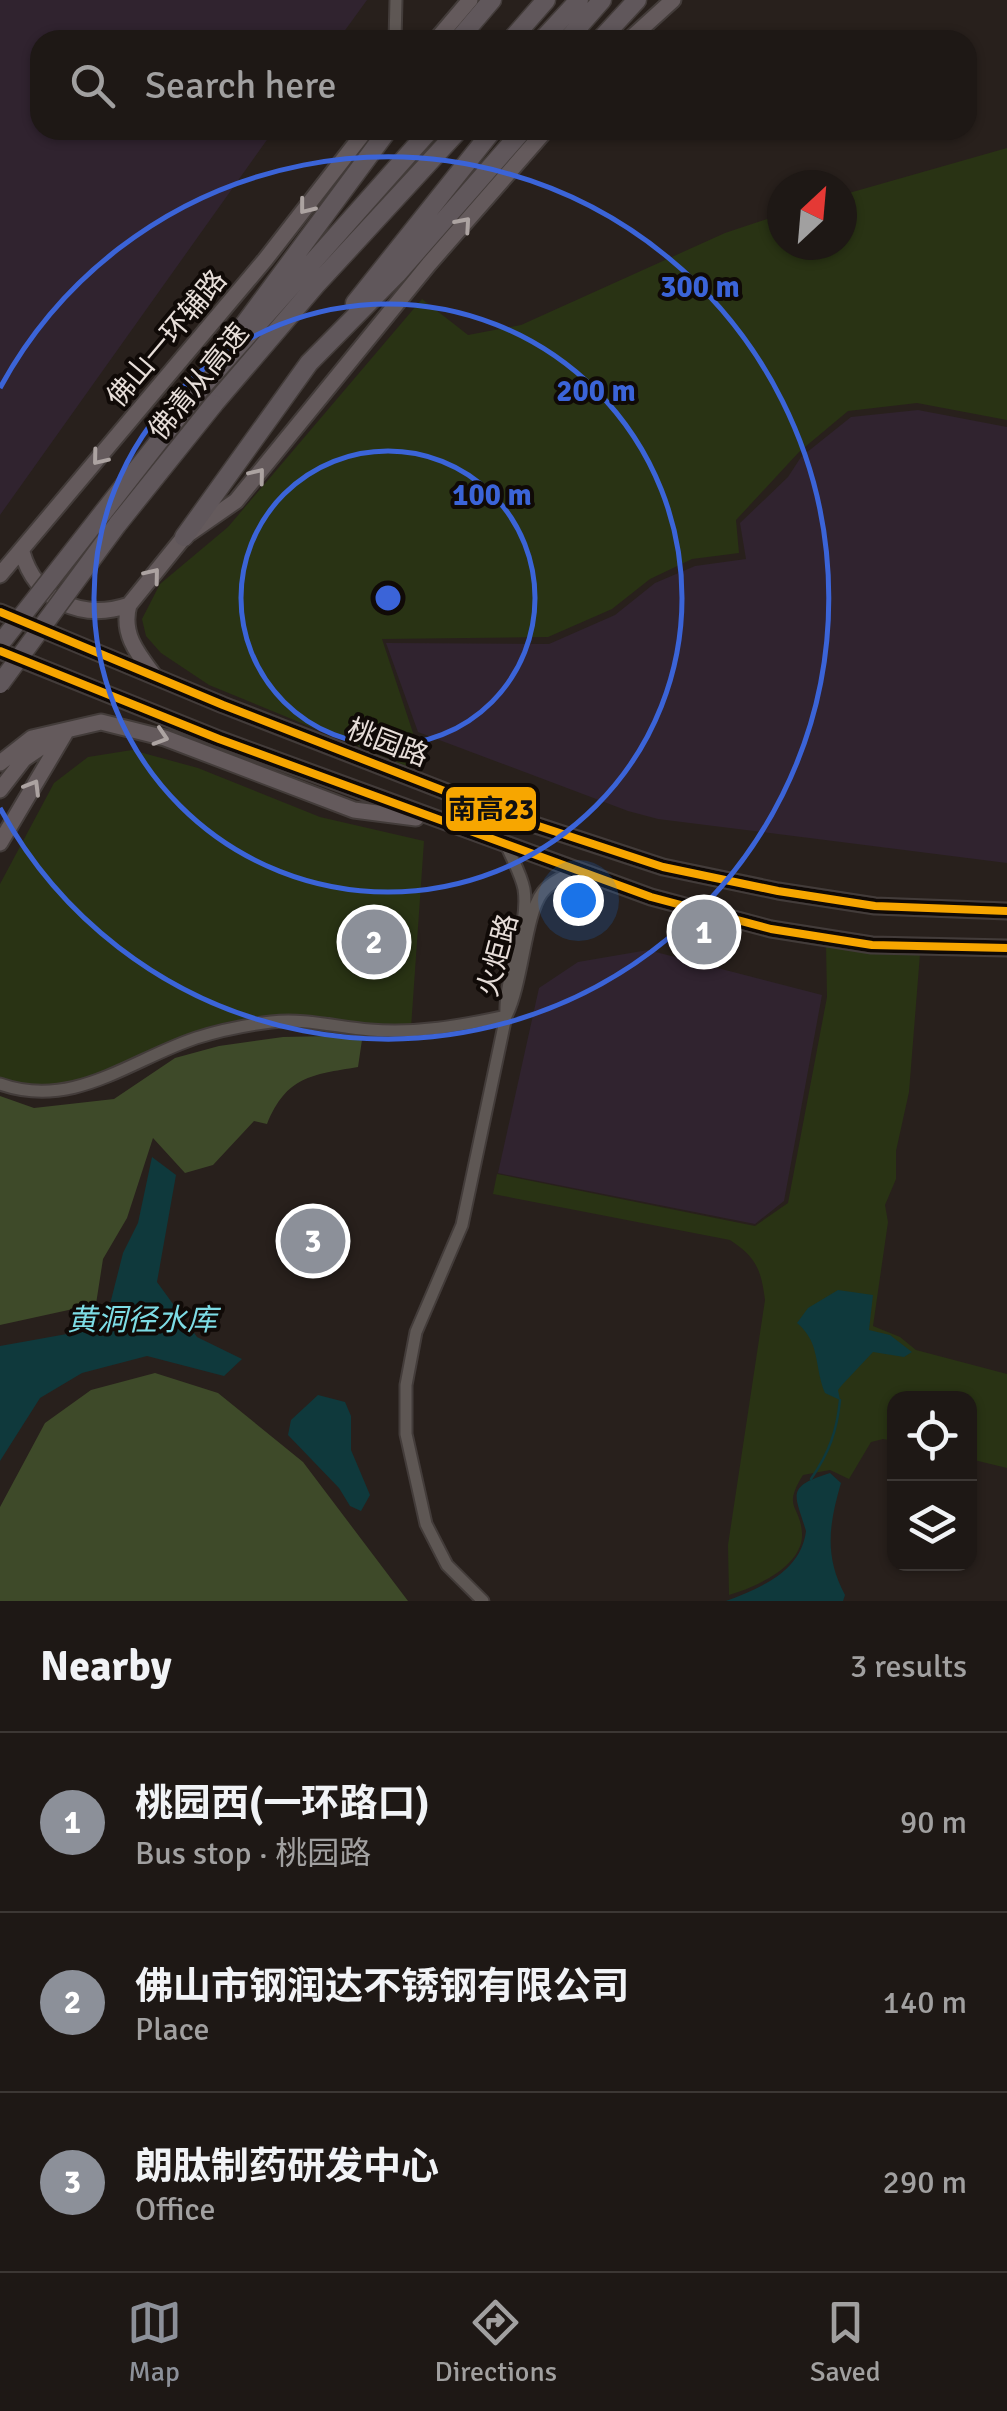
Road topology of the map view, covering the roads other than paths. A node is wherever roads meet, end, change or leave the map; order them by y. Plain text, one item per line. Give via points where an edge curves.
1 (396, 0) edge
2 (470, 0) edge
3 (492, 0) edge
4 (546, 0) edge
5 (579, 0) edge
6 (602, 0) edge
7 (637, 0) edge
8 (674, 0) edge
9 (395, 30) edge
10 (444, 30) edge
11 (466, 30) edge
12 (519, 30) edge
13 (551, 30) edge
14 (576, 30) edge
15 (609, 30) edge
16 (640, 30) edge
17 (358, 140) edge
18 (380, 140) edge
19 (421, 140) edge
20 (451, 140) edge
21 (485, 140) edge
22 (514, 140) edge
23 (537, 140) edge
24 (309, 363) junction
25 (213, 373) junction
26 (184, 538) junction
27 (22, 552) junction
28 (0, 574) edge
29 (129, 606) junction
30 (0, 612) edge
31 (0, 648) edge
32 (156, 677) junction
33 (0, 684) edge
34 (67, 730) junction
35 (0, 763) edge
36 (0, 790) edge
37 (445, 822) junction
38 (0, 843) edge
39 (506, 844) junction
40 (575, 870) junction
41 (1007, 911) edge
42 (1007, 948) edge
43 (506, 1016) junction
44 (0, 1084) edge
45 (483, 1601) edge

1 - 9 street
2 - 10 main road
3 - 11 highway
4 - 12 highway
5 - 13 highway
6 - 14 highway
7 - 15 highway
8 - 16 main road
17 -> 27 main road, 佛山一环辅路
18 - 25 highway via 254,307
19 - 25 highway, 佛清从高速
20 - 33 highway, 佛清从高速, bridge via 214,404
21 - 24 highway
22 - 24 highway
26 -> 23 main road via 236,501
24 - 26 highway
25 - 31 highway, 佛清从高速, bridge
29 -> 26 main road
27 - 28 main road, 佛山一环辅路
27 - 29 main road via 33,578 66,606 110,612
29 - 32 main road via 128,634
30 - 32 main road, 桃园路
31 - 37 main road, 桃园路 via 218,739
32 - 41 main road, 桃园路 via 514,818 663,867 875,906
34 - 35 main road via 32,738
34 - 36 main road via 24,759
34 -> 37 main road via 101,722 125,727 354,810
38 -> 34 main road
37 - 39 main road, 桃园路
39 - 40 main road, 桃园路
39 - 43 street, 火炬路 via 525,904
40 - 42 main road, 桃园路 via 770,929 872,945
40 - 43 street, 火炬路 via 543,891
43 - 44 street via 426,1032 271,1022 196,1038 66,1092
43 - 45 street via 462,1224 416,1332 406,1386 406,1434 426,1524 447,1564

